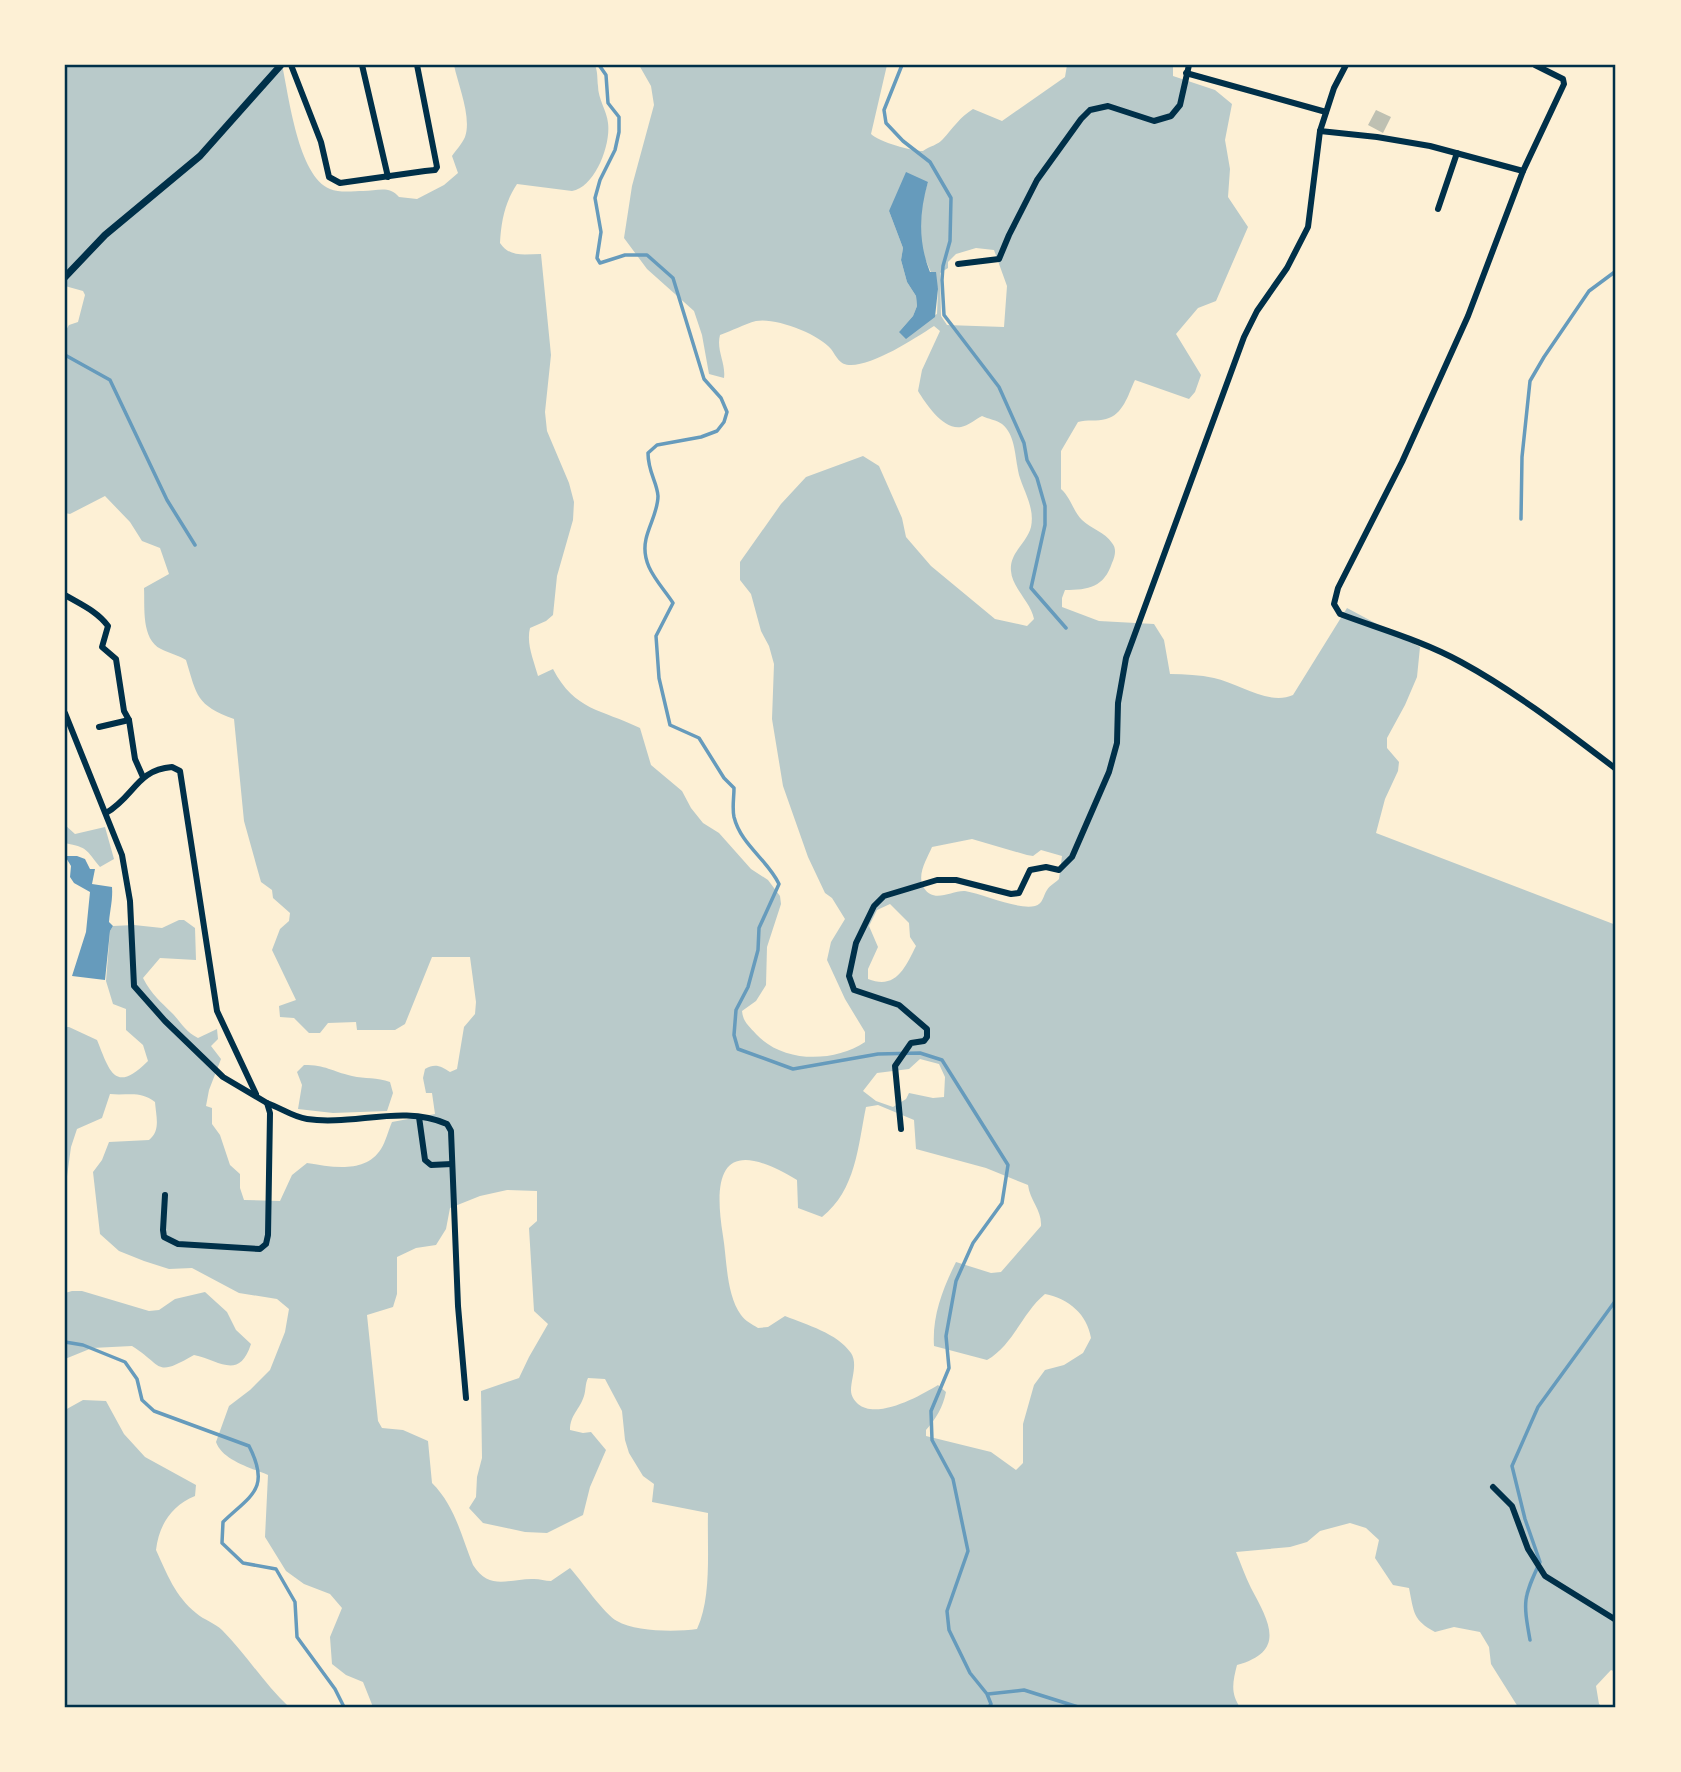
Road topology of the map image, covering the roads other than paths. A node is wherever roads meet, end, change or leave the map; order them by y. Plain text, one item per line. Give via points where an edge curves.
1 (281, 65) edge
2 (291, 65) edge
3 (362, 65) edge
4 (417, 65) edge
5 (1189, 65) edge
6 (1346, 65) edge
7 (1535, 65) edge
8 (1186, 73) junction
9 (1326, 112) junction
10 (1320, 131) junction
11 (1457, 153) junction
12 (1523, 171) junction
13 (388, 177) junction
14 (1438, 209) dead end
15 (958, 264) dead end
16 (65, 277) edge
17 (65, 594) edge
18 (65, 713) edge
19 (129, 720) junction
20 (99, 727) dead end
21 (1616, 769) edge
22 (143, 777) junction
23 (106, 813) junction
24 (256, 1094) junction
25 (267, 1103) junction
26 (419, 1117) junction
27 (901, 1129) dead end
28 (452, 1164) junction
29 (165, 1195) dead end
30 (467, 1398) dead end
31 (1493, 1488) dead end
32 (1616, 1620) edge

1 - 16 street via 200,156 105,235
2 - 13 street via 330,177 340,183
3 - 13 street
4 - 13 street via 437,167
5 - 8 street
6 - 9 street
7 - 12 street via 1563,79 1564,84
8 - 9 street
8 - 15 street via 1180,105 1171,116 1154,121 1108,106 1090,110 1037,180 999,259
9 - 10 street
10 - 11 street
10 - 27 street via 1308,227 1244,337 1126,658 1117,743 1072,857 1059,870 1030,870 1019,893 937,880 884,896 862,928 849,976 854,990 899,1005 928,1029 924,1041 911,1043 895,1066
11 - 12 street
11 - 14 street
12 - 21 street via 1468,316 1334,604 1340,614 1434,649 1520,697
17 - 19 street via 108,626 102,647 116,659
18 - 23 street
19 - 20 street
19 - 22 street
22 - 23 street
22 - 24 street via 162,768 180,771 217,1011
23 - 24 street via 127,875 134,986 223,1077
24 - 25 street
25 - 26 street via 306,1119
25 - 29 street via 268,1235 260,1250 178,1244 164,1237
26 - 28 street via 447,1124
26 - 28 street via 425,1160 431,1165
28 - 30 street
31 - 32 street via 1512,1506 1535,1563 1545,1576

